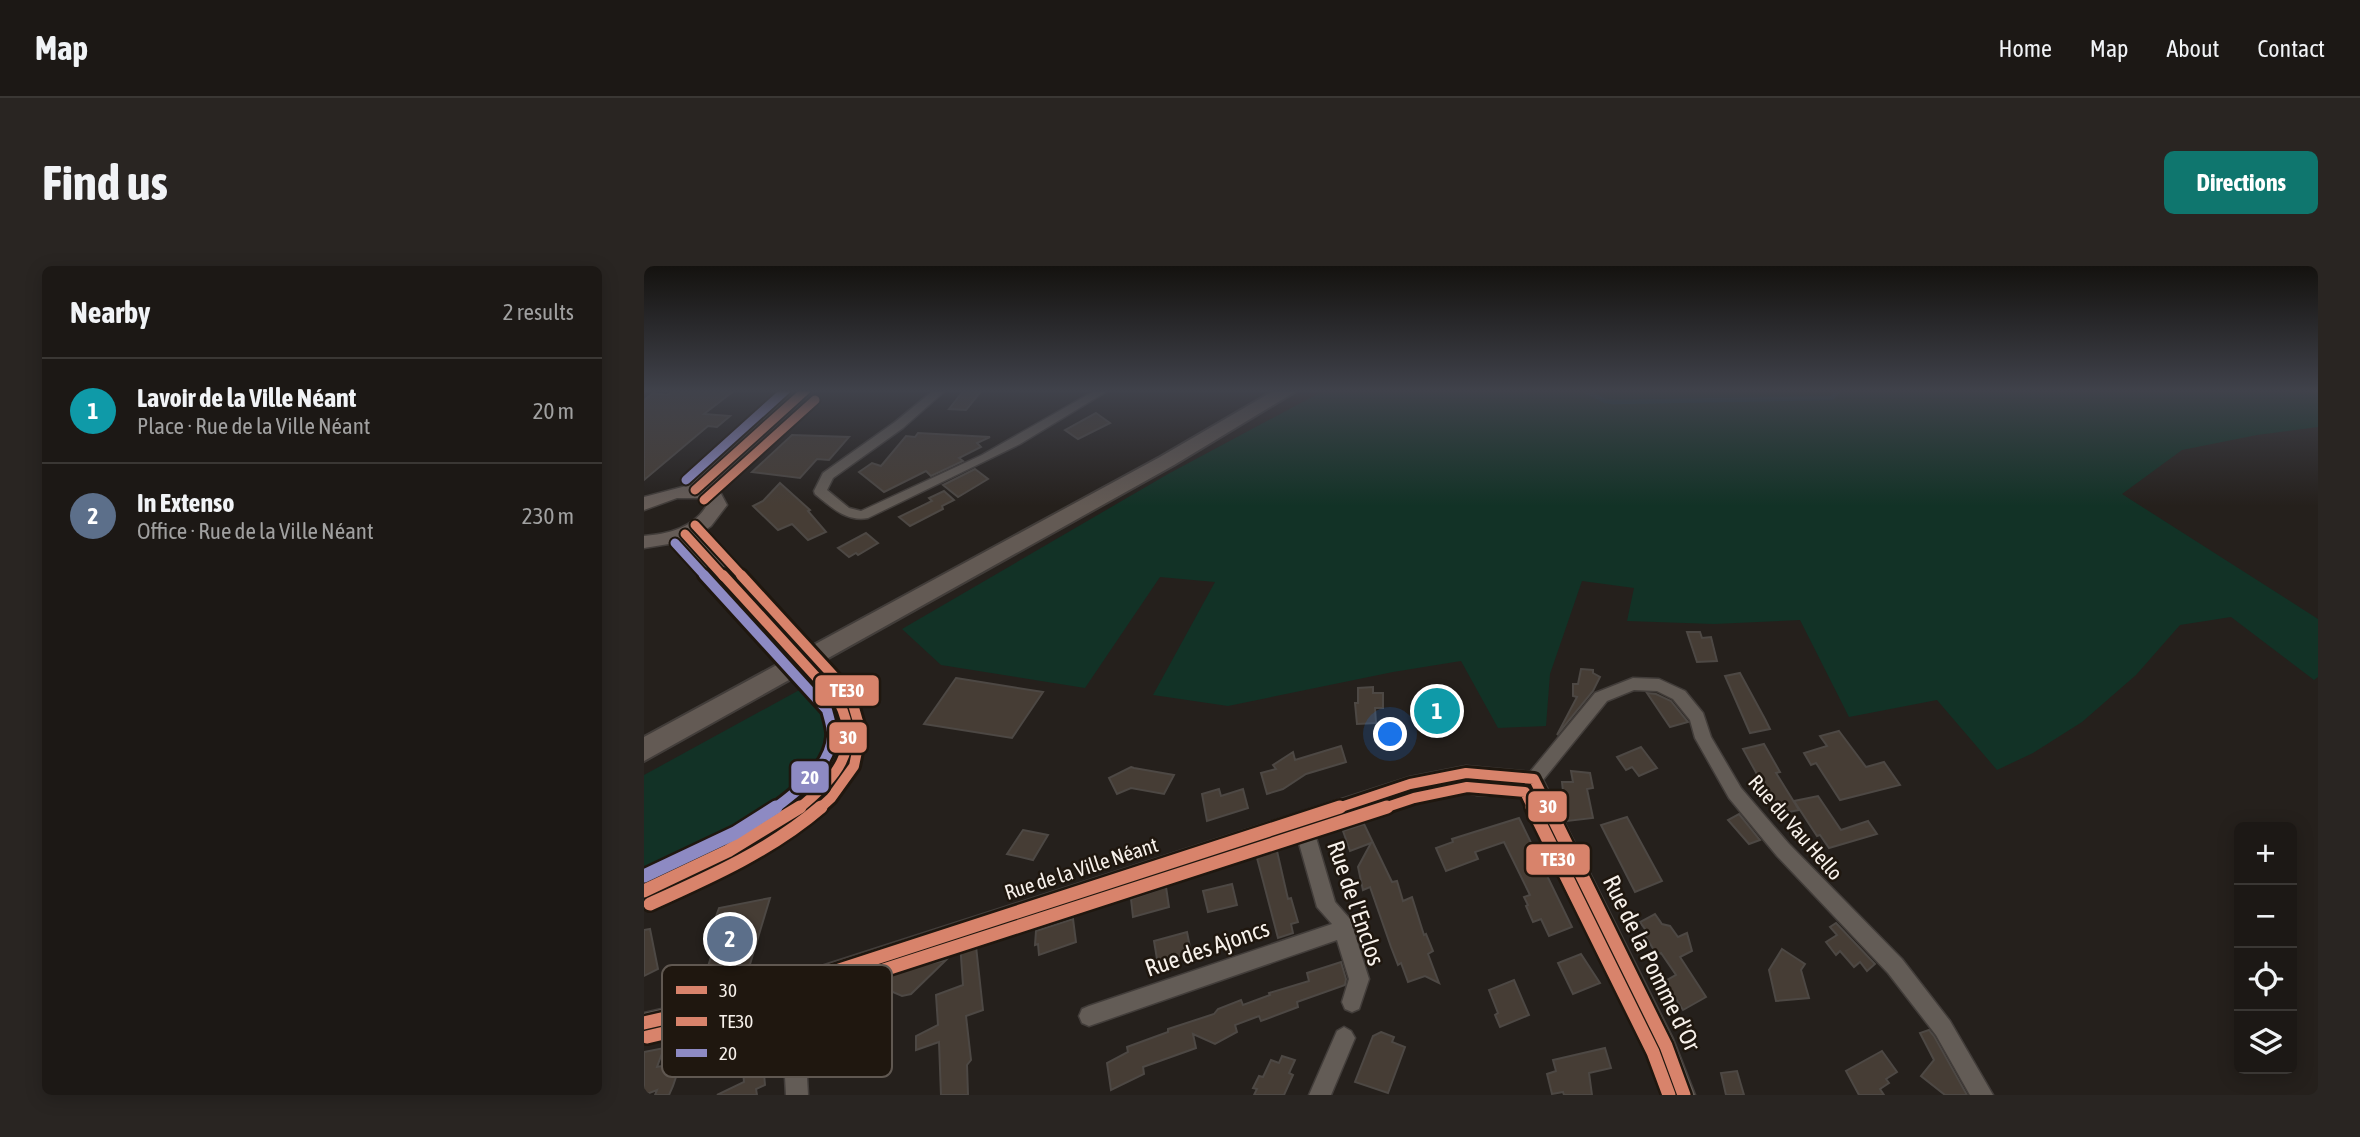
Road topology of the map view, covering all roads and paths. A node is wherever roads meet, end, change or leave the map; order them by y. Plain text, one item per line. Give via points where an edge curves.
1 (763, 429) edge
2 (895, 429) edge
3 (1038, 429) edge
4 (1199, 429) edge
5 (1222, 429) edge
6 (695, 490) junction
7 (644, 504) edge
8 (685, 534) junction
9 (644, 542) edge
10 (644, 734) edge
11 (644, 750) edge
12 (1537, 785) junction
13 (1302, 821) junction
14 (644, 891) edge
15 (1343, 929) junction
16 (857, 965) edge
17 (1352, 1002) dead end
18 (1089, 1016) dead end
19 (662, 1019) edge
20 (644, 1023) edge
21 (1344, 1038) dead end
22 (796, 1077) edge
23 (797, 1095) edge
24 (1320, 1095) edge
25 (1684, 1095) edge
26 (1982, 1095) edge

1 - 6 main road
2 - 3 street via 821,484 820,491 844,512 863,515 926,488
4 - 10 highway
5 - 11 highway
6 - 7 main road
6 - 8 main road via 712,494 717,505 708,519
8 - 9 main road
8 - 14 main road, bridge via 839,702 848,723 847,746 837,770 815,797 762,834
12 - 13 street, Rue de la Ville Néant via 1477,788 1431,779
12 - 25 street, Rue de la Pomme d'Or via 1666,1046
12 - 26 street, Rue du Vau Hello via 1601,696 1633,684 1659,685 1679,695 1697,718 1703,738 1735,793 1895,966 1943,1027
13 - 15 street, Rue de l'Enclos via 1327,907
13 - 16 street, Rue de la Ville Néant
15 - 17 street, Rue de l'Enclos via 1359,978
15 - 18 street, Rue des Ajoncs
19 - 20 street, Rue de la Ville Néant
21 - 24 street
22 - 23 street

